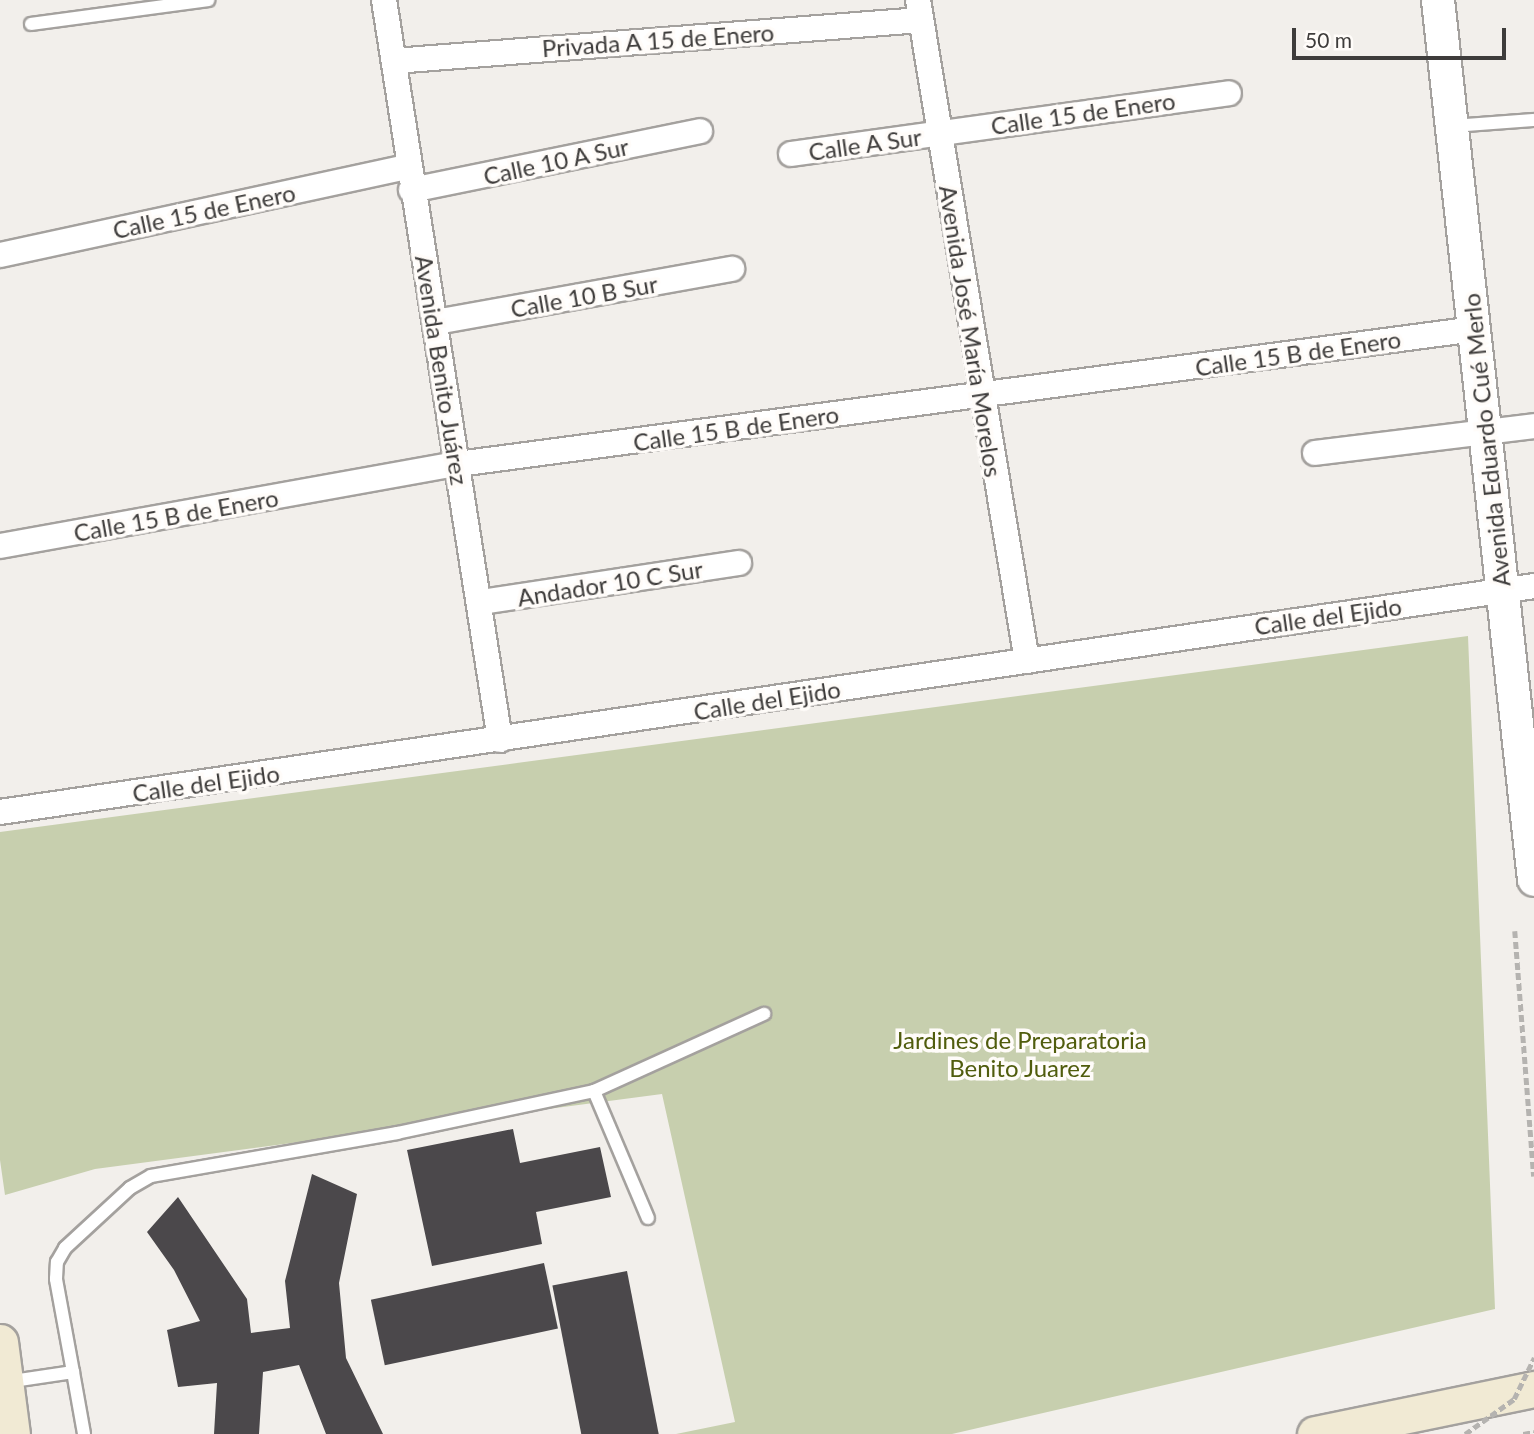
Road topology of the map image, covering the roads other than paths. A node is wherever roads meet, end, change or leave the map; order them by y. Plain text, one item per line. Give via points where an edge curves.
1 (208, 0) edge
2 (384, 0) edge
3 (1438, 0) edge
4 (920, 10) edge
5 (31, 24) dead end
6 (394, 61) junction
7 (1229, 93) dead end
8 (1534, 120) edge
9 (1452, 127) junction
10 (700, 131) dead end
11 (938, 134) junction
12 (791, 154) dead end
13 (409, 179) junction
14 (0, 255) edge
15 (732, 269) dead end
16 (436, 322) junction
17 (1475, 329) junction
18 (981, 395) junction
19 (1534, 426) edge
20 (1486, 434) junction
21 (1315, 453) dead end
22 (458, 464) junction
23 (0, 546) edge
24 (739, 564) dead end
25 (1534, 586) edge
26 (1501, 590) junction
27 (481, 602) junction
28 (1027, 661) junction
29 (500, 740) junction
30 (0, 812) edge
31 (1534, 880) edge
32 (764, 1014) dead end
33 (594, 1091) junction
34 (648, 1218) dead end
35 (0, 1342) edge
36 (73, 1372) junction
37 (6, 1382) junction
38 (1534, 1390) edge
39 (12, 1434) edge
40 (84, 1434) edge
41 (1315, 1434) edge

1 - 5 lane
2 - 6 street, Avenida Benito Juárez
3 - 9 street, Avenida Eduardo Cué Merlo
4 - 6 street, Privada A 15 de Enero
4 - 11 street, Avenida José María Morelos
6 - 13 street, Avenida Benito Juárez
7 - 11 street, Calle 15 de Enero
8 - 9 lane
9 - 17 street, Avenida Eduardo Cué Merlo
10 - 13 street, Calle 10 A Sur
11 - 12 street, Calle A Sur
11 - 18 street, Avenida José María Morelos
13 - 14 street, Calle 15 de Enero
13 - 16 street, Avenida Benito Juárez
15 - 16 street, Calle 10 B Sur
16 - 22 street, Avenida Benito Juárez
17 - 18 street, Calle 15 B de Enero
17 - 20 street, Avenida Eduardo Cué Merlo
18 - 22 street, Calle 15 B de Enero
18 - 28 street, Avenida José María Morelos
19 - 20 street
20 - 21 street
20 - 26 street, Avenida Eduardo Cué Merlo
22 - 23 street, Calle 15 B de Enero
22 - 27 street, Avenida Benito Juárez
24 - 27 street, Andador 10 C Sur
25 - 26 street, Calle del Ejido
26 - 28 street, Calle del Ejido
26 - 31 street, Avenida Eduardo Cué Merlo
27 - 29 street, Avenida Benito Juárez
28 - 29 street, Calle del Ejido
29 - 30 street, Calle del Ejido
32 - 33 lane
33 - 34 lane
33 - 36 lane via 397,1133 151,1176 111,1205 65,1248 57,1262
35 - 37 main road
36 - 37 lane
36 - 40 lane
37 - 39 main road
38 - 41 main road

